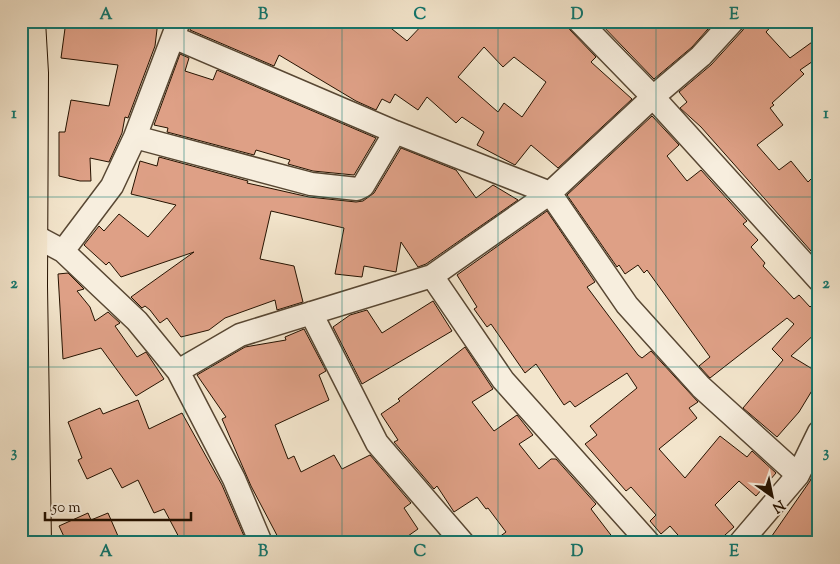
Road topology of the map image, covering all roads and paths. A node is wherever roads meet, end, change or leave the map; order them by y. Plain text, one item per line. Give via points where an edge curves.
1 (31, 21) edge
2 (579, 21) edge
3 (733, 21) edge
4 (176, 29) edge
5 (653, 97) junction
6 (395, 132) junction
7 (135, 137) junction
8 (550, 193) junction
9 (33, 234) junction
10 (62, 251) junction
11 (432, 276) junction
12 (819, 280) edge
13 (311, 313) junction
14 (178, 371) junction
15 (819, 432) edge
16 (798, 475) junction
17 (37, 543) edge
18 (261, 543) edge
19 (463, 543) edge
20 (649, 543) edge
21 (740, 543) edge

1 - 9 highway via 34,73
2 - 5 street
3 - 5 street via 701,56
4 - 6 street
4 - 7 street
5 - 8 street
5 - 12 street
6 - 7 street via 363,186 357,189 312,184
6 - 8 street
7 - 10 street via 112,186
8 - 11 street
8 - 16 street via 627,305 701,387
9 - 10 street
9 - 17 highway
10 - 14 street via 137,321
11 - 13 street
11 - 20 street via 503,380
13 - 14 street via 240,335
13 - 19 street via 376,443
14 - 18 street via 234,479
15 - 16 street
16 - 21 street

